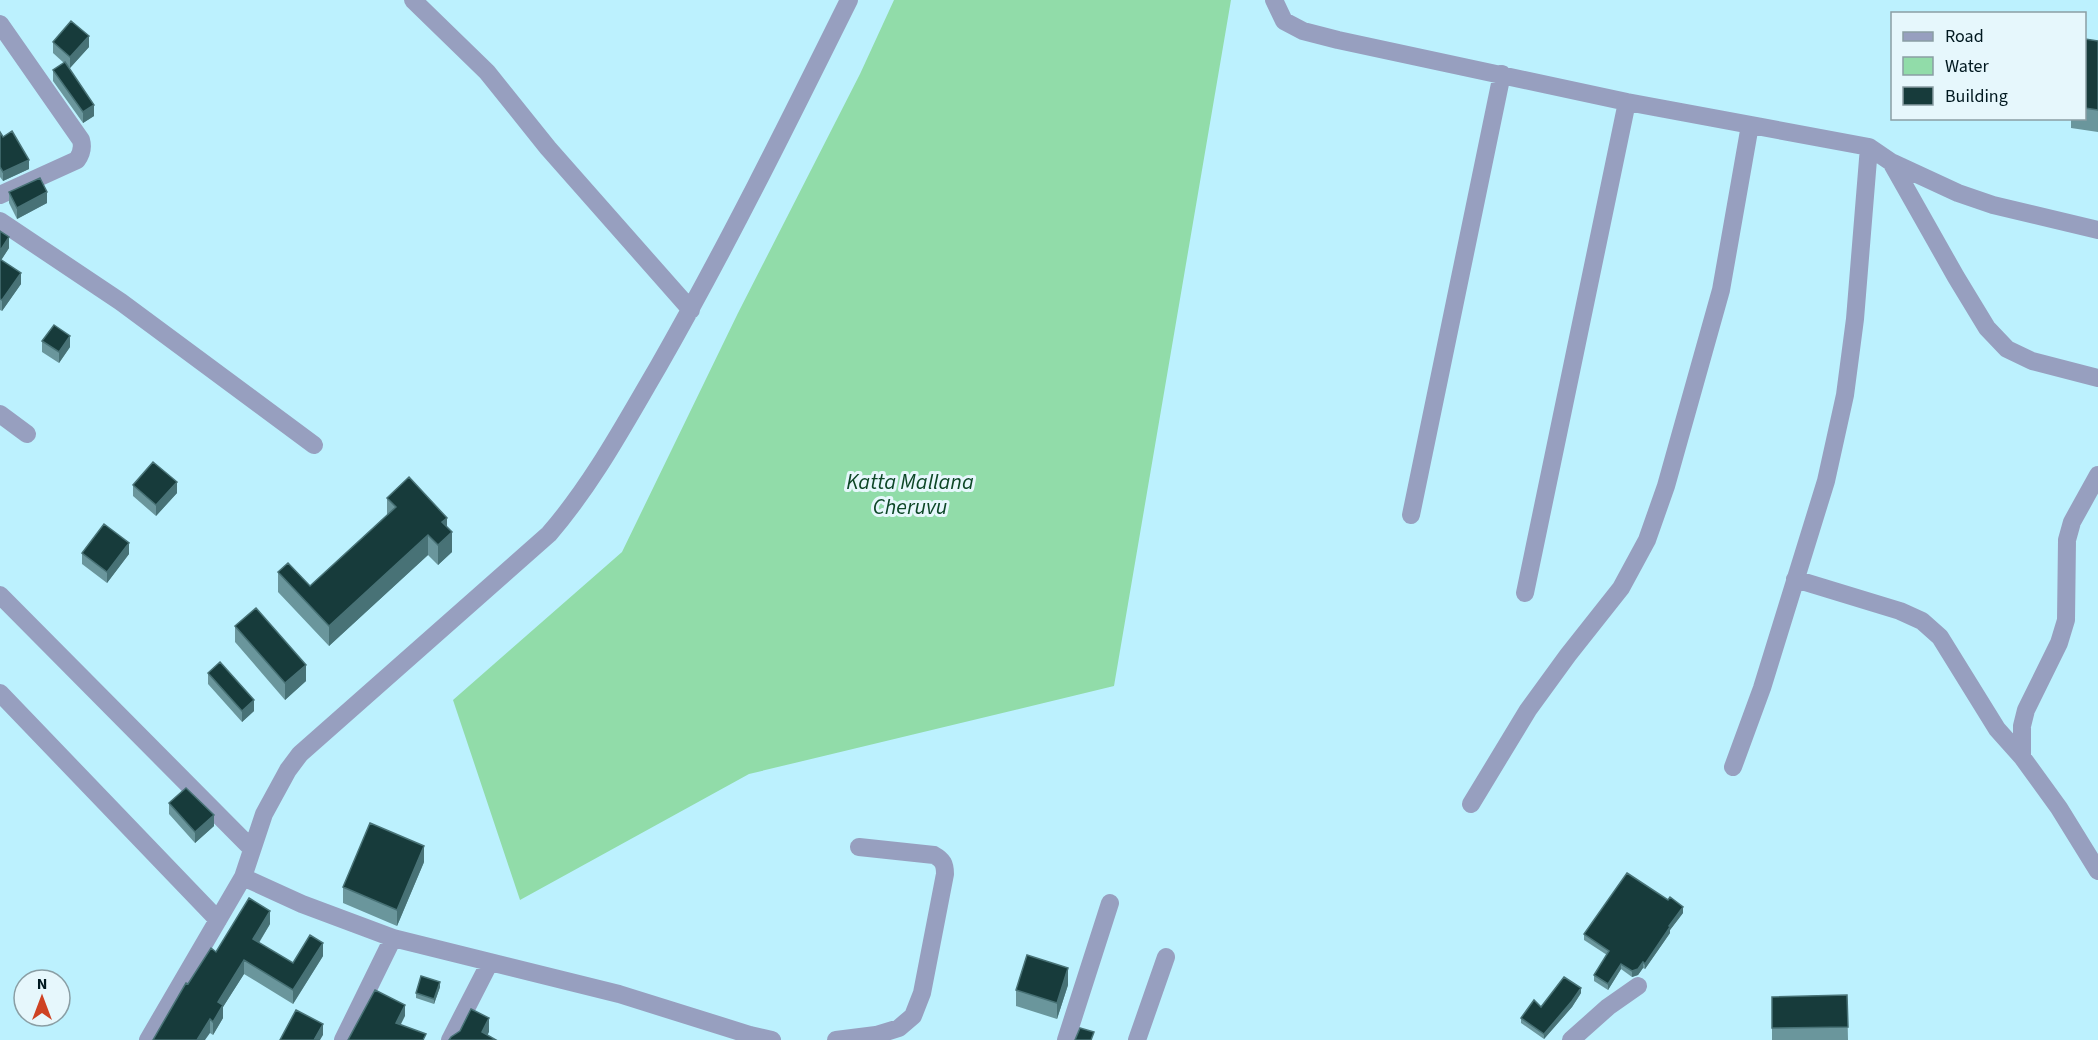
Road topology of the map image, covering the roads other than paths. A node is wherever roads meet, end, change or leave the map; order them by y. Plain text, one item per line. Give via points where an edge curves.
1 (413, 0) edge
2 (849, 0) edge
3 (1274, 0) edge
4 (0, 24) edge
5 (1502, 74) junction
6 (1627, 102) junction
7 (1749, 125) junction
8 (1869, 147) junction
9 (1892, 162) junction
10 (0, 195) edge
11 (0, 221) edge
12 (2098, 230) edge
13 (691, 310) junction
14 (2098, 378) edge
15 (0, 414) edge
16 (27, 434) dead end
17 (314, 446) dead end
18 (2098, 475) edge
19 (1411, 514) dead end
20 (1795, 579) junction
21 (1525, 592) dead end
22 (0, 595) edge
23 (0, 693) edge
24 (2022, 757) junction
25 (1733, 767) dead end
26 (1471, 804) dead end
27 (859, 847) dead end
28 (252, 849) junction
29 (2098, 871) edge
30 (243, 877) junction
31 (1110, 903) dead end
32 (218, 920) junction
33 (393, 938) junction
34 (1166, 957) dead end
35 (490, 962) junction
36 (1638, 986) dead end
37 (148, 1040) edge
38 (343, 1040) edge
39 (450, 1040) edge
40 (772, 1040) edge
41 (836, 1040) edge
42 (1066, 1040) edge
43 (1137, 1040) edge
44 (1570, 1040) edge

1 - 13 street via 487,72 548,148
2 - 13 street
3 - 5 street via 1284,21 1303,31
4 - 10 street via 83,145 77,159
5 - 6 street
5 - 19 street
6 - 7 street
6 - 21 street
7 - 8 street
7 - 26 street via 1721,290 1647,540 1621,588 1528,710
8 - 9 street
8 - 20 street via 1845,395 1826,481
9 - 12 street via 1984,202
9 - 14 street via 1987,328 2007,349 2032,361
11 - 17 street via 121,302
13 - 28 street via 574,506 549,534 300,754 264,814
15 - 16 street
18 - 24 street via 2072,522 2067,540 2066,620 2026,710
20 - 24 street via 1922,621 1940,637 1997,729
20 - 25 street
22 - 28 street
23 - 32 street
24 - 29 street
27 - 41 street via 934,855 945,865 945,874 922,993 913,1016 899,1028
28 - 30 street
30 - 32 street
30 - 33 street
31 - 42 street
32 - 37 street
33 - 35 street
33 - 38 street
34 - 43 street
35 - 39 street
35 - 40 street via 619,994
36 - 44 street

